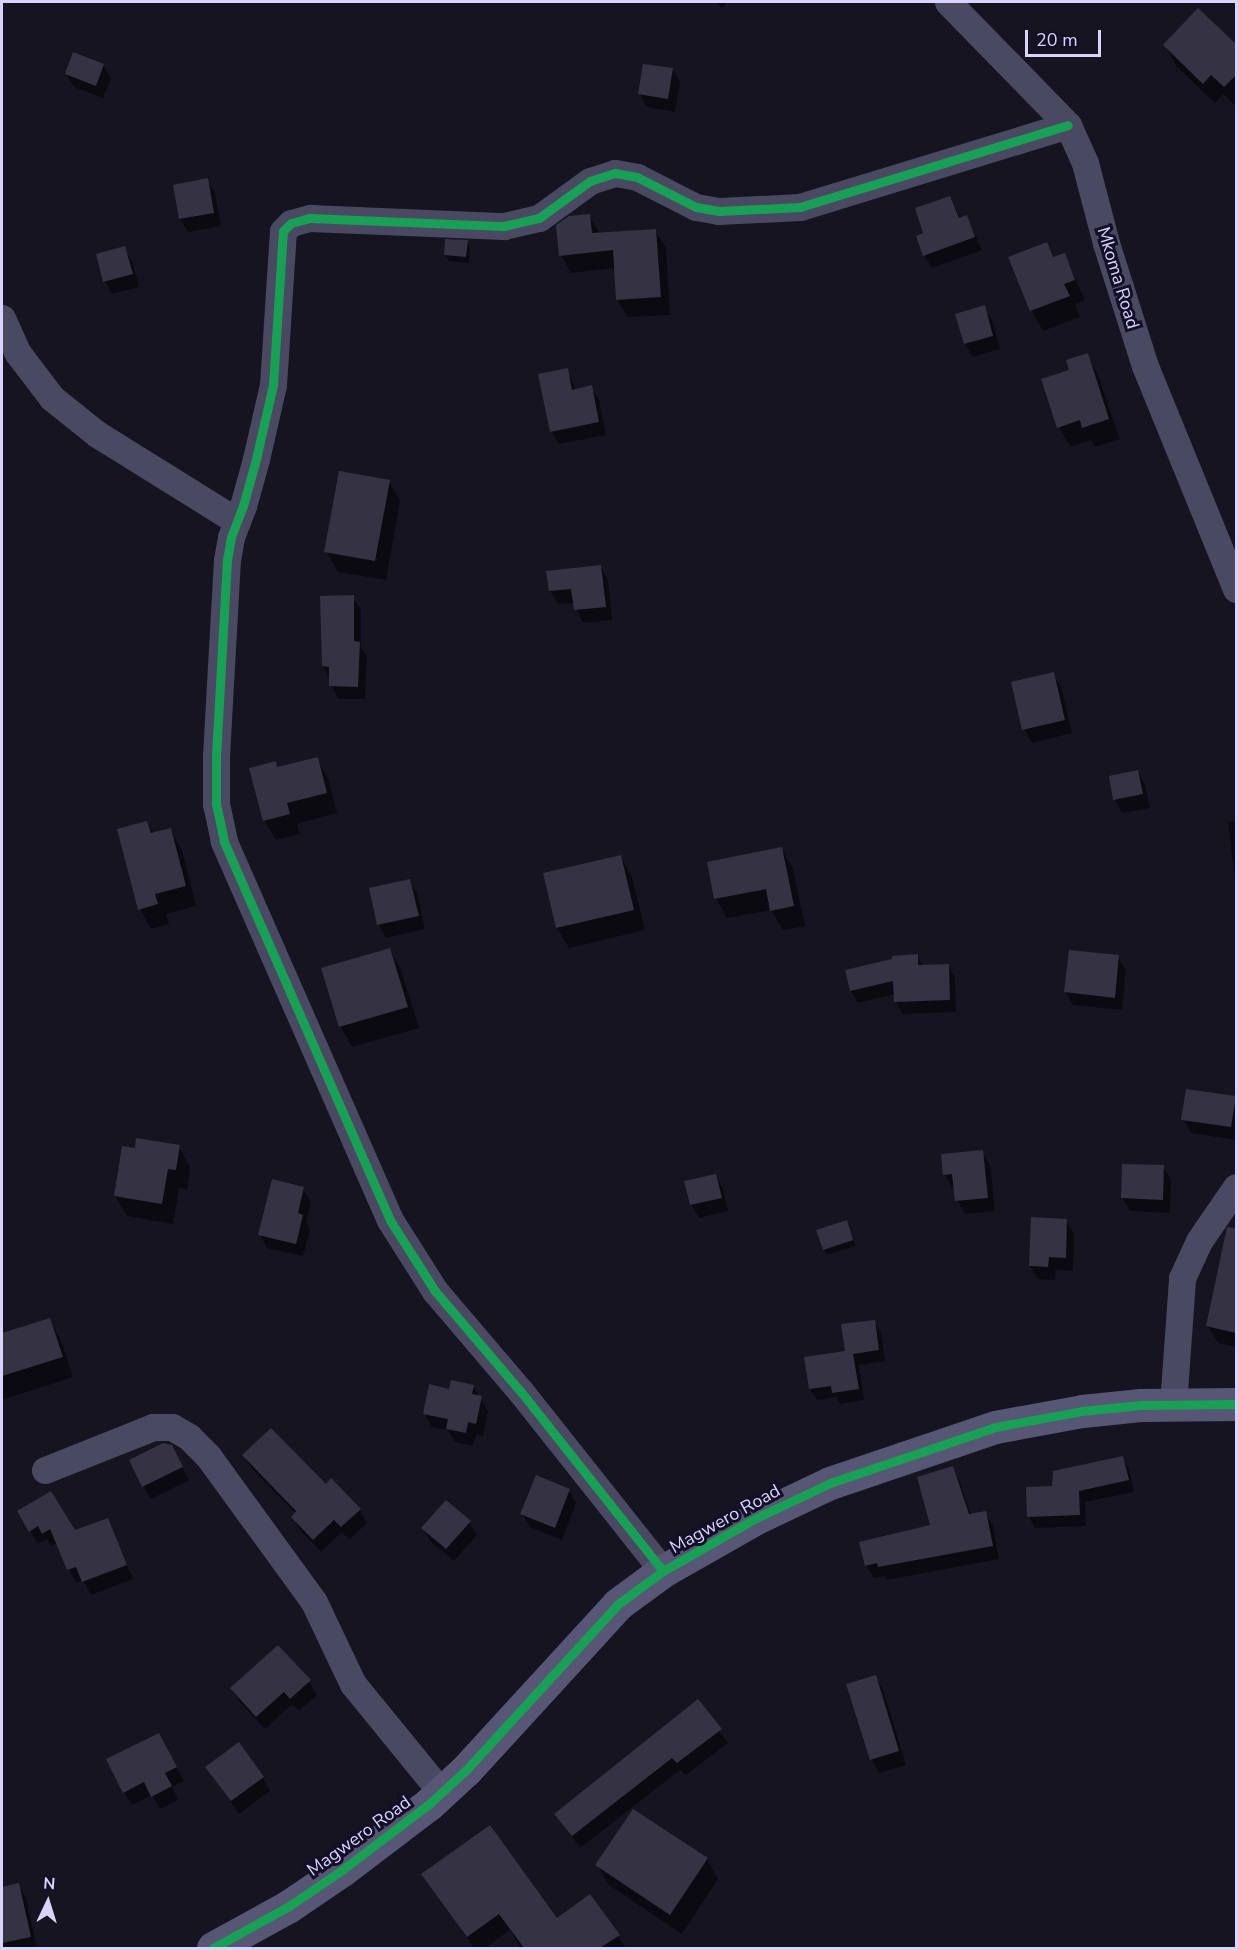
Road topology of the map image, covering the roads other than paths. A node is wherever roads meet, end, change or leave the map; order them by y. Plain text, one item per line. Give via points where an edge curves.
1 (948, 2) edge
2 (1068, 125) junction
3 (2, 318) edge
4 (237, 521) junction
5 (1236, 589) edge
6 (1236, 1187) edge
7 (1236, 1404) edge
8 (1173, 1405) junction
9 (45, 1470) dead end
10 (663, 1571) junction
11 (442, 1793) junction
12 (213, 1948) edge

1 - 2 street, Mkoma Road
2 - 4 street via 800,207 719,211 696,207 637,177 615,173 590,181 539,218 504,226 310,218 291,223 283,231 273,385
2 - 5 street, Mkoma Road via 1085,163 1145,366
3 - 4 street via 17,352 52,398 97,434
4 - 10 street via 226,560 216,756 216,804 224,841 390,1220 435,1291
6 - 8 street via 1199,1241 1182,1278
7 - 8 street, Magwero Road
8 - 10 street, Magwero Road via 1039,1417 941,1444 830,1483 756,1518
9 - 11 street via 153,1427 166,1426 189,1437 208,1456 314,1602 353,1684
10 - 11 street, Magwero Road via 604,1616
11 - 12 street, Magwero Road via 289,1906

